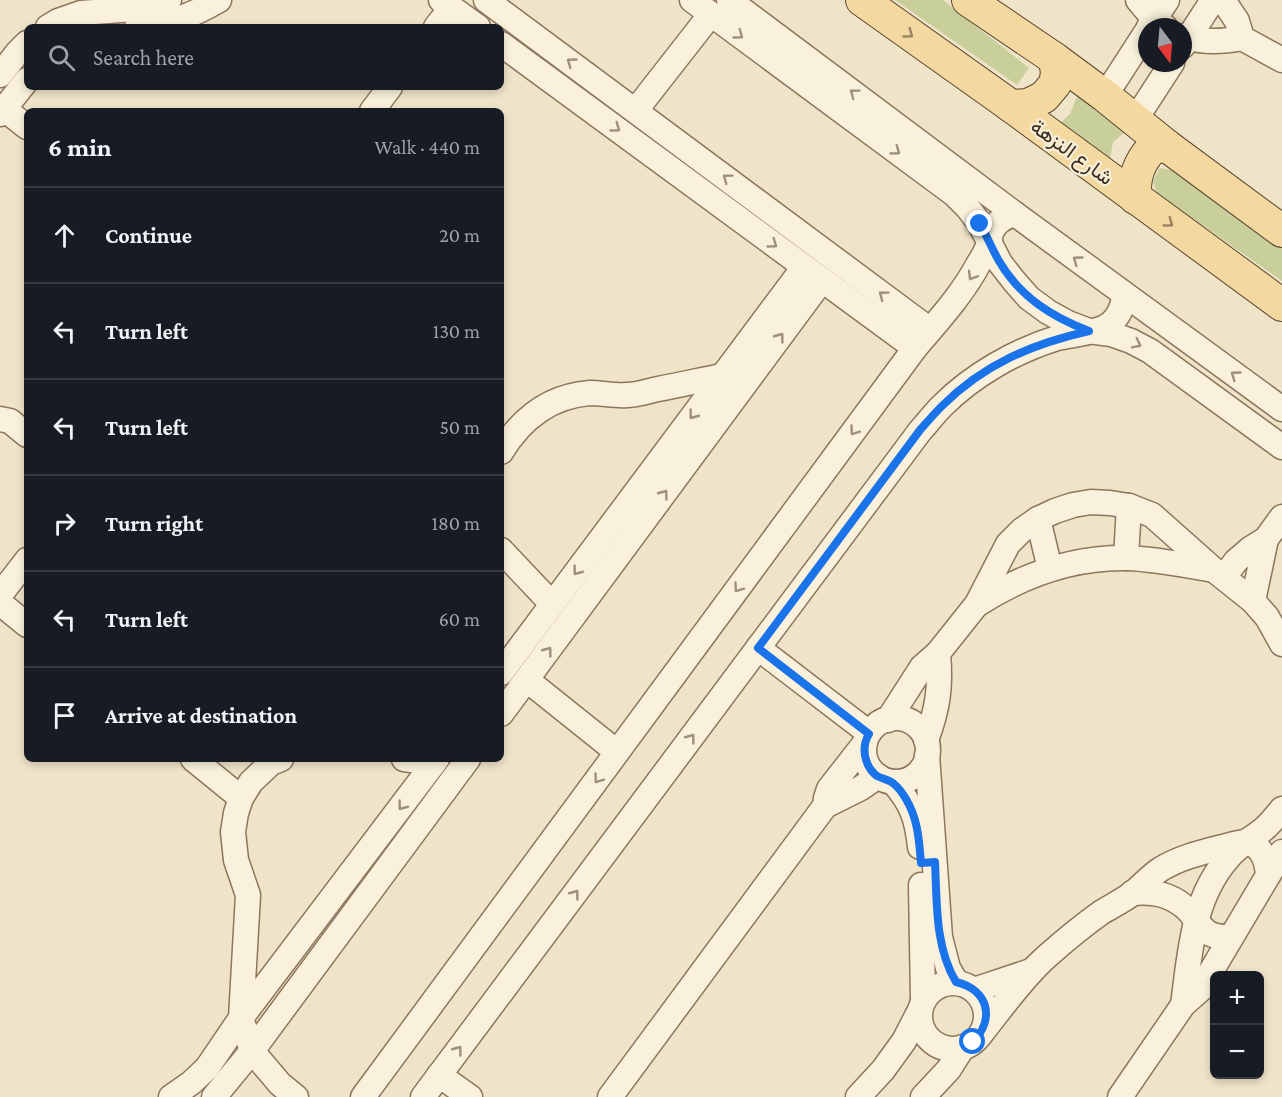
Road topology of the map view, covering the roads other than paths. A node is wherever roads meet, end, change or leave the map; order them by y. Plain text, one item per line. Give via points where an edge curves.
1 (169, 0) edge
2 (219, 0) edge
3 (486, 0) edge
4 (862, 0) edge
5 (968, 0) edge
6 (1138, 0) edge
7 (1213, 0) edge
8 (1223, 0) edge
9 (446, 4) edge
10 (710, 5) edge
11 (1154, 18) edge
12 (53, 24) edge
13 (160, 24) edge
14 (437, 24) edge
15 (474, 24) edge
16 (1192, 30) edge
17 (1242, 38) junction
18 (1192, 40) edge
19 (24, 46) edge
20 (504, 46) edge
21 (1138, 48) edge
22 (1055, 59) junction
23 (1282, 60) edge
24 (1166, 72) edge
25 (0, 75) edge
26 (24, 84) edge
27 (388, 90) edge
28 (1105, 96) junction
29 (1011, 106) junction
30 (374, 108) edge
31 (636, 110) junction
32 (2, 112) edge
33 (1135, 120) junction
34 (24, 125) edge
35 (1167, 146) junction
36 (1135, 198) junction
37 (1015, 214) junction
38 (1282, 231) edge
39 (990, 242) junction
40 (813, 273) junction
41 (1125, 295) junction
42 (1282, 305) edge
43 (1089, 331) junction
44 (922, 339) junction
45 (722, 376) junction
46 (1282, 410) edge
47 (0, 419) edge
48 (24, 433) edge
49 (504, 447) edge
50 (1282, 447) edge
51 (1129, 506) junction
52 (1282, 517) edge
53 (1038, 519) junction
54 (1266, 538) junction
55 (504, 553) edge
56 (1126, 558) junction
57 (24, 564) edge
58 (1050, 569) junction
59 (1219, 574) junction
60 (0, 595) edge
61 (0, 603) edge
62 (552, 604) junction
63 (977, 604) junction
64 (1268, 613) edge
65 (24, 623) edge
66 (1282, 644) edge
67 (758, 648) junction
68 (938, 653) junction
69 (504, 669) edge
70 (527, 680) junction
71 (504, 710) edge
72 (874, 732) junction
73 (926, 748) junction
74 (617, 752) junction
75 (196, 762) edge
76 (273, 762) edge
77 (435, 762) edge
78 (466, 762) edge
79 (885, 779) junction
80 (241, 798) junction
81 (825, 806) junction
82 (1282, 809) edge
83 (1245, 841) junction
84 (1282, 852) edge
85 (928, 862) junction
86 (1268, 875) junction
87 (1132, 893) junction
88 (1196, 920) junction
89 (1231, 938) junction
90 (1031, 971) junction
91 (965, 986) junction
92 (921, 1005) junction
93 (1184, 1005) junction
94 (241, 1018) junction
95 (972, 1041) junction
96 (252, 1051) junction
97 (439, 1075) junction
98 (171, 1097) edge
99 (214, 1097) edge
100 (296, 1097) edge
101 (363, 1097) edge
102 (423, 1097) edge
103 (470, 1097) edge
104 (610, 1097) edge
105 (858, 1097) edge
106 (924, 1097) edge
107 (1120, 1097) edge

1 - 12 street via 135,9 81,13
2 - 13 street via 193,14
31 -> 3 street
4 -> 29 main road, شارع النزهة
5 - 22 main road
6 - 11 street
7 - 16 street
8 - 17 street via 1237,21
9 - 14 street
9 - 15 street
10 - 31 street
37 -> 10 street
10 -> 39 street via 954,194
17 - 18 street
17 - 23 street
19 - 25 street
20 -> 40 street
21 - 28 street
22 - 28 main road
22 - 29 main road via 1055,84 1044,97 1028,105
24 - 33 street
26 - 32 street
27 - 30 street
28 - 33 main road
29 - 36 main road, شارع النزهة
44 -> 31 street
32 - 34 street
33 - 35 main road
35 - 36 main road via 1152,148 1139,167
35 - 38 main road
36 -> 42 main road, شارع النزهة
37 - 39 street via 994,226
41 -> 37 street
39 - 43 street via 1000,263 1029,298 1048,312
39 -> 44 street via 968,283
40 - 44 street
40 - 45 street
70 -> 40 street
41 - 43 street via 1114,320
46 -> 41 street
43 -> 50 street via 1131,340 1150,351
43 - 67 street via 1025,350 996,365 942,406
44 -> 74 street
45 - 49 street via 628,395 572,396 537,411
45 -> 62 street
47 - 48 street via 10,421
51 - 53 street via 1091,502
51 - 56 street
51 - 59 street via 1152,515
52 - 54 street
53 - 58 street
53 - 63 street via 1008,544
54 - 59 street
54 - 64 street
55 - 62 street
56 - 58 street
56 - 59 street
57 - 60 street
58 - 63 street
59 - 64 street
61 - 65 street
62 - 69 street
63 - 68 street
64 - 66 street
67 - 72 street
97 -> 67 street
68 - 72 street via 922,667
68 - 73 street via 938,698
70 - 71 street
70 - 74 street
72 - 73 street via 903,719 917,727
72 - 79 street via 866,762
72 - 81 street via 829,789
73 - 79 street via 921,770 915,775 901,782
73 - 85 street
74 -> 101 street
75 - 80 street
76 - 80 street via 251,782
77 -> 94 street
78 - 96 street
79 - 81 street
79 - 85 street via 904,795 913,811
80 - 94 street via 233,832 236,860 248,895
81 - 104 street
82 - 83 street via 1260,833
83 - 86 street via 1263,854
83 - 87 street via 1178,860
83 - 88 street via 1214,877
84 - 86 street
85 - 91 street via 948,968
85 - 92 street
86 - 89 street
87 - 88 street via 1161,894 1175,900
87 - 90 street via 1073,934
88 - 89 street via 1214,936
88 - 93 street
89 - 93 street via 1200,990
90 - 91 street
90 - 95 street
91 - 92 street via 937,986
91 - 95 street via 981,998 985,1007 985,1027
92 - 95 street via 922,1029 935,1044 954,1049
92 - 105 street via 904,1041
93 - 107 street
94 - 96 street
94 - 98 street via 207,1068
95 - 106 street
96 - 99 street
96 - 100 street
97 - 102 street
97 - 103 street

